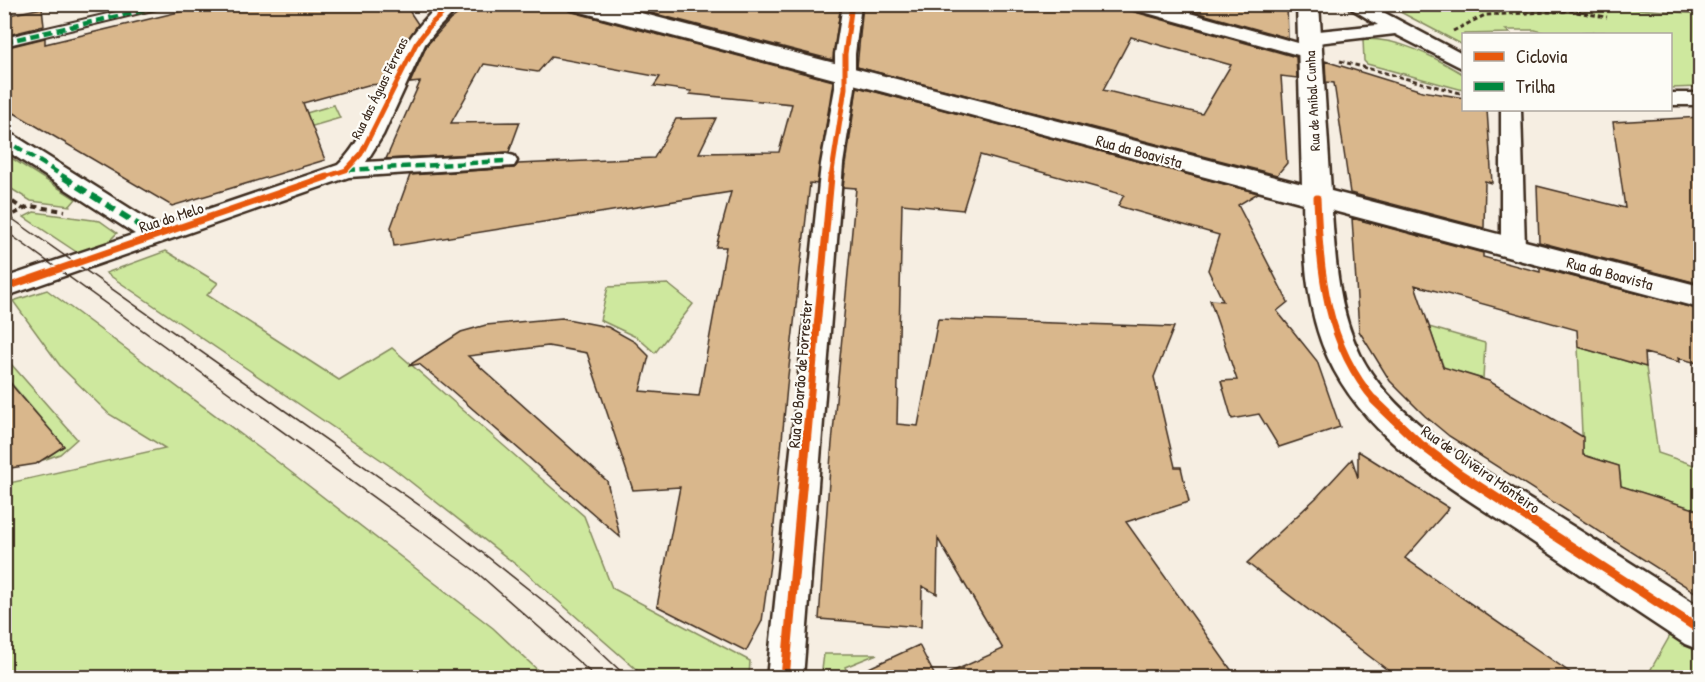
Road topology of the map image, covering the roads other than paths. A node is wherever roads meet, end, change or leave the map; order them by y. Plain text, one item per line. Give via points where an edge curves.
1 (171, 4) edge
2 (453, 4) edge
3 (578, 4) edge
4 (852, 4) edge
5 (1135, 4) edge
6 (1308, 4) edge
7 (1353, 4) edge
8 (436, 11) edge
9 (1399, 28) junction
10 (4, 42) edge
11 (1309, 45) junction
12 (1462, 62) edge
13 (845, 74) junction
14 (1672, 99) edge
15 (1701, 99) edge
16 (1511, 111) edge
17 (4, 139) edge
18 (506, 161) dead end
19 (346, 170) junction
20 (1317, 198) junction
21 (156, 236) junction
22 (1513, 247) junction
23 (4, 288) edge
24 (1701, 297) edge
25 (1701, 630) edge
26 (785, 678) edge

1 - 10 street
2 - 8 street, Rua das Águas Férreas
3 - 13 main road, Rua da Boavista
4 - 13 street, Rua do Barão de Forrester
5 - 11 street
6 - 11 main road, Rua de Aníbal Cunha
7 - 9 street
8 - 19 street, Rua das Águas Férreas via 361,154
9 - 11 street
9 - 12 street
11 - 20 main road, Rua de Aníbal Cunha
13 - 20 main road, Rua da Boavista
13 - 26 street, Rua do Barão de Forrester via 832,164
14 - 15 street
16 - 22 street
17 - 21 street
18 - 19 street, Rua do Melo
19 - 21 street, Rua do Melo
20 - 22 main road, Rua da Boavista
20 - 25 main road, Rua de Oliveira Monteiro via 1328,317 1343,359 1375,404 1427,451 1460,474
21 - 23 street, Rua do Melo
22 - 24 main road, Rua da Boavista

